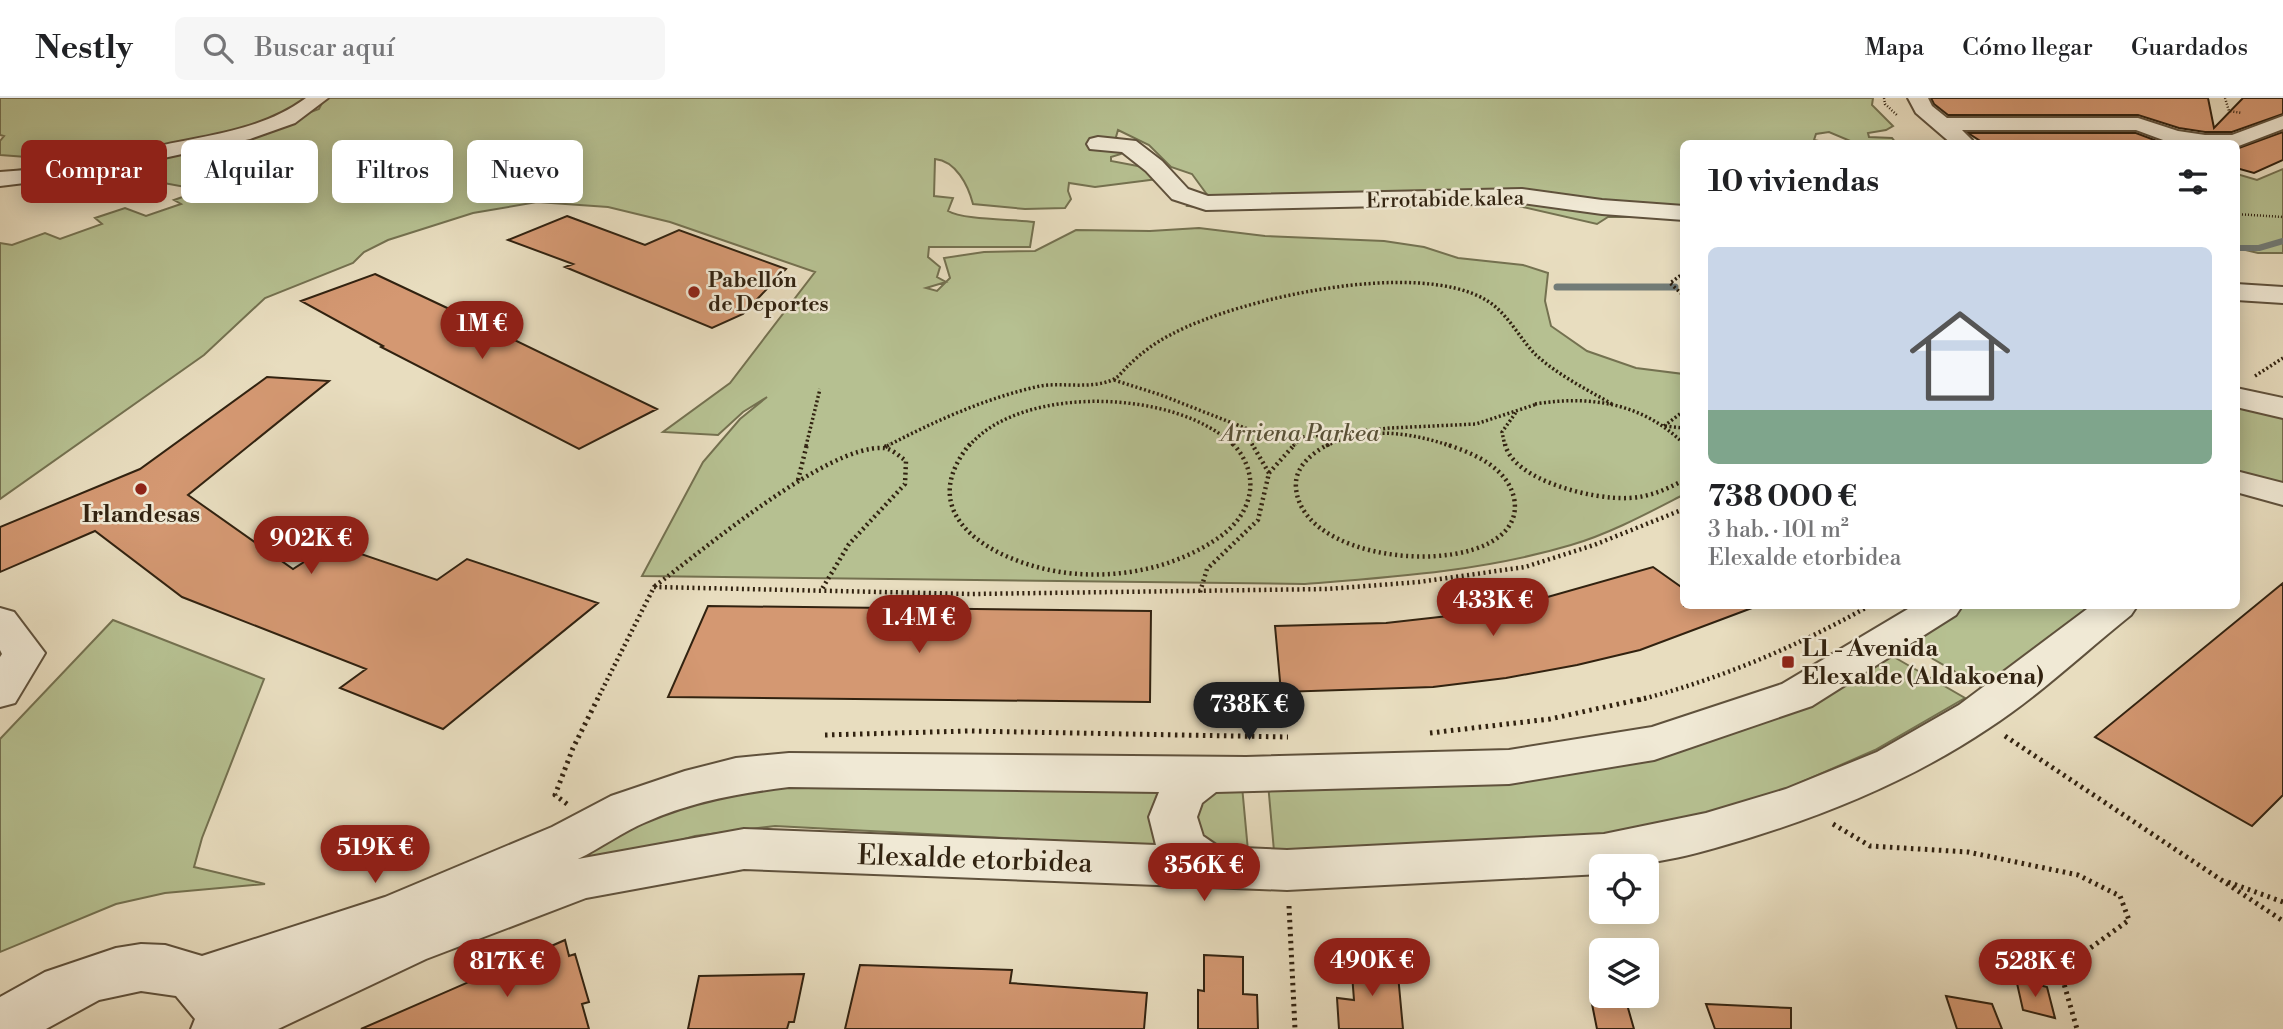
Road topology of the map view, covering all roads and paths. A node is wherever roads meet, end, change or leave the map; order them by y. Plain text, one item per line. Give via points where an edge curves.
1 (318, 98) edge
2 (1918, 98) edge
3 (1925, 98) edge
4 (1946, 102) dead end
5 (2101, 105) dead end
6 (2133, 111) edge
7 (2283, 122) edge
8 (1940, 124) junction
9 (1961, 140) edge
10 (2190, 140) edge
11 (2238, 140) edge
12 (1098, 144) dead end
13 (0, 179) edge
14 (1680, 213) edge
15 (2240, 215) edge
16 (2283, 217) edge
17 (1680, 276) edge
18 (1680, 292) edge
19 (2240, 292) edge
20 (2283, 295) edge
21 (2283, 358) edge
22 (1114, 380) junction
23 (820, 389) dead end
24 (2263, 394) edge
25 (1536, 404) junction
26 (1612, 404) junction
27 (1680, 414) edge
28 (1664, 426) junction
29 (1243, 428) junction
30 (1680, 428) edge
31 (1303, 437) junction
32 (1680, 440) edge
33 (885, 447) junction
34 (1269, 473) junction
35 (798, 481) junction
36 (1680, 484) edge
37 (1251, 488) joint
38 (2262, 489) edge
39 (2240, 509) edge
40 (1680, 511) edge
41 (1416, 558) joint
42 (654, 587) junction
43 (822, 589) junction
44 (1199, 592) junction
45 (1864, 609) edge
46 (1937, 609) edge
47 (2114, 609) edge
48 (0, 621) edge
49 (0, 692) edge
50 (1975, 716) junction
51 (1420, 735) dead end
52 (813, 736) dead end
53 (1296, 737) dead end
54 (1205, 775) junction
55 (1799, 804) junction
56 (573, 826) junction
57 (1211, 868) junction
58 (1287, 870) junction
59 (2220, 879) junction
60 (2283, 902) edge
61 (2283, 921) edge
62 (211, 1013) edge
63 (2, 1029) edge
64 (1294, 1029) edge
65 (2077, 1029) edge

1 - 13 street via 292,116 239,136 97,166
2 - 8 street
3 - 4 street
5 - 6 street
6 - 8 street
6 - 10 street
7 - 11 street
8 - 9 street
12 - 14 street, Errotabide kalea via 1128,146 1180,194 1206,203 1522,196
15 - 16 path
17 - 18 path via 1670,283
19 - 20 street
21 - 24 path via 2256,376
22 - 26 path via 1174,332 1249,304 1344,288 1426,285 1482,297 1501,310 1541,359
22 - 29 path
22 - 33 path via 1045,386 982,401
23 - 35 path
25 - 26 path via 1578,400
25 - 31 path via 1476,424
25 - 36 path via 1516,412 1503,424 1501,440 1509,457 1527,473 1554,487 1621,500 1652,497
26 - 28 path
27 - 28 path
28 - 30 path
28 - 32 path
29 - 31 path
29 - 34 path
31 - 34 path
33 - 35 path via 852,451
33 - 43 path via 906,461 905,484 849,544
34 - 44 path via 1258,520 1207,569
35 - 42 path
37 - 37 path via 1248,466 1213,428 1151,407 1116,401 1080,402 1012,418 984,432 949,473 947,497 958,521 980,544 1057,572 1104,573 1151,569 1224,536 1244,513
38 - 39 street
40 - 44 path via 1525,567 1419,582
41 - 41 path via 1450,556 1503,535 1514,516 1514,495 1504,477 1460,447 1398,433 1337,440 1308,456 1298,469 1295,485 1299,503 1311,519 1351,544
42 - 43 path
42 - 56 path via 573,748 555,795
43 - 44 path via 972,594
45 - 51 path via 1750,665 1652,696 1588,713
46 - 54 street via 1797,695 1654,743 1509,767
47 - 50 street, Elexalde etorbidea
48 - 49 street via 24,653
50 - 55 street, Elexalde etorbidea via 1893,764
50 - 59 path
52 - 53 path via 968,731
54 - 56 street via 789,769 685,789
54 - 57 street via 1182,793 1173,817 1182,848
55 - 58 street, Elexalde etorbidea via 1706,832 1604,854
55 - 65 path via 1870,846 1968,852 2078,875 2120,896 2129,920 2060,970
56 - 62 street
57 - 58 street, Elexalde etorbidea
57 - 62 street, Elexalde etorbidea via 744,849 582,878
58 - 64 path
59 - 60 path
59 - 61 path
62 - 63 street via 174,969 140,967 98,976 54,995

